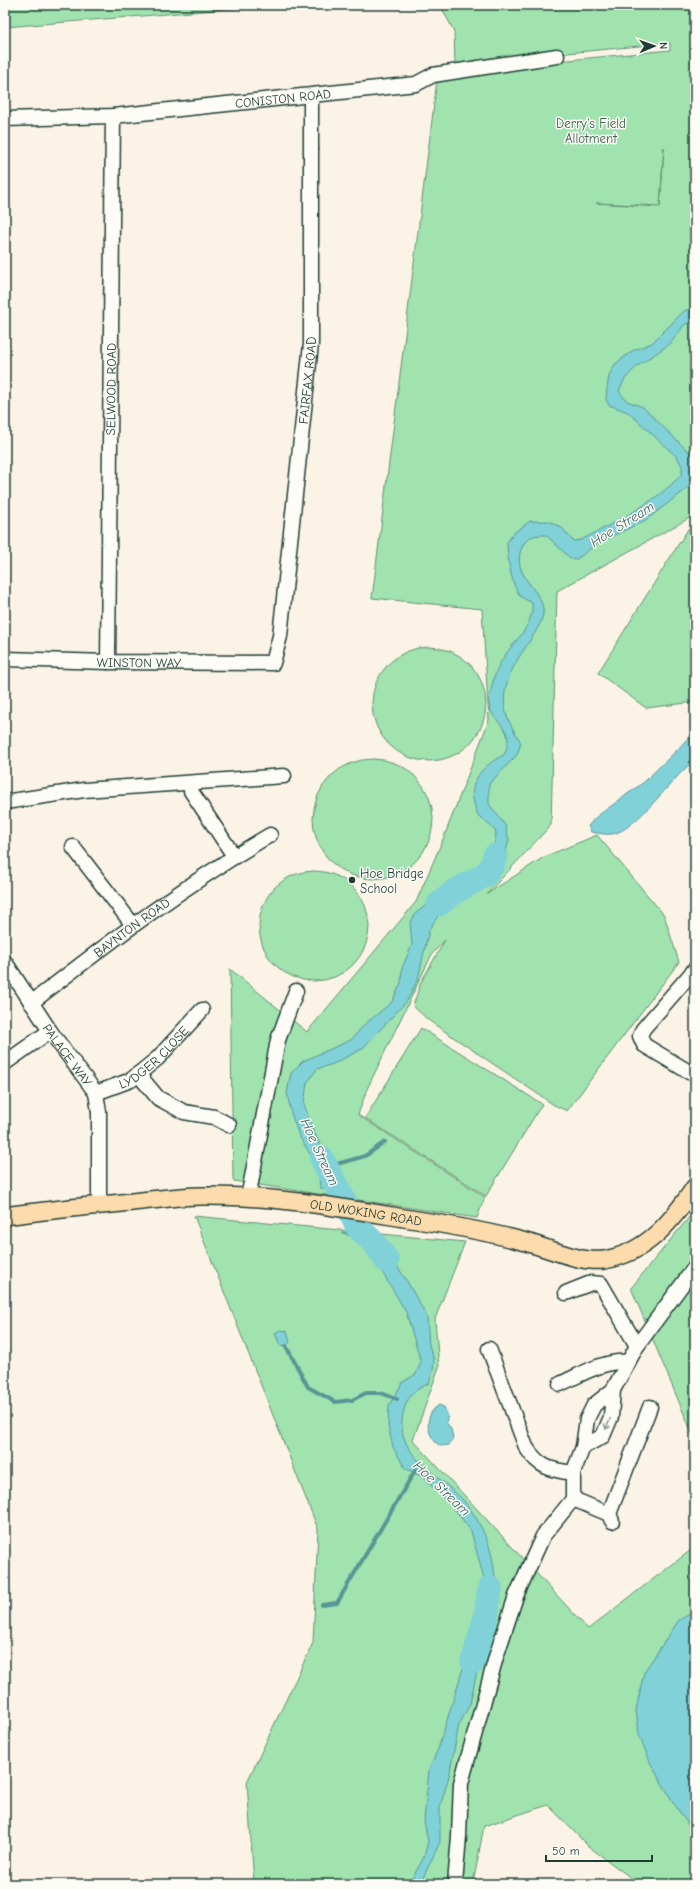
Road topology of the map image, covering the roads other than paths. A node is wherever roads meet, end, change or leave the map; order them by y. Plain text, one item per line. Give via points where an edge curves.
1 (557, 56) dead end
2 (311, 96) junction
3 (113, 116) junction
4 (5, 120) edge
5 (5, 659) edge
6 (108, 662) junction
7 (274, 663) joint
8 (284, 776) dead end
9 (191, 791) dead end
10 (5, 802) edge
11 (270, 835) dead end
12 (73, 847) dead end
13 (234, 856) junction
14 (133, 925) junction
15 (695, 969) edge
16 (7, 970) edge
17 (296, 991) dead end
18 (31, 1003) junction
19 (202, 1010) dead end
20 (50, 1031) junction
21 (5, 1063) edge
22 (695, 1072) edge
23 (138, 1074) junction
24 (96, 1093) junction
25 (229, 1125) dead end
26 (695, 1187) edge
27 (248, 1198) junction
28 (99, 1205) junction
29 (5, 1216) edge
30 (695, 1267) edge
31 (566, 1293) dead end
32 (637, 1346) junction
33 (489, 1349) dead end
34 (628, 1362) junction
35 (560, 1384) dead end
36 (613, 1390) junction
37 (650, 1407) dead end
38 (583, 1446) junction
39 (573, 1473) junction
40 (573, 1498) junction
41 (455, 1884) edge

1 - 2 street, CONISTON ROAD via 433,75 416,84
2 - 3 street, CONISTON ROAD
2 - 7 street, FAIRFAX ROAD via 311,344 280,636
3 - 4 street, CONISTON ROAD
3 - 6 street, SELWOOD ROAD
5 - 6 street, WINSTON WAY
6 - 7 street, WINSTON WAY
8 - 10 street via 84,790
9 - 13 street
11 - 13 street, BAYNTON ROAD
12 - 14 street
13 - 14 street, BAYNTON ROAD
14 - 18 street, BAYNTON ROAD
15 - 22 street via 643,1029 640,1036 644,1045 689,1072
16 - 18 street, PALACE WAY
17 - 27 street via 278,1040
18 - 20 street, PALACE WAY
19 - 23 street, LYDGER CLOSE via 158,1058
20 - 21 street
20 - 24 street, PALACE WAY
23 - 24 street, LYDGER CLOSE via 131,1080
23 - 25 street via 158,1098 184,1112 214,1117
24 - 28 street, PALACE WAY
26 - 27 main road, OLD WOKING ROAD via 668,1224 653,1239 630,1252 602,1260 589,1260 523,1241 404,1218 312,1204
27 - 28 main road, OLD WOKING ROAD via 201,1196
28 - 29 main road, OLD WOKING ROAD
30 - 32 street
31 - 32 street via 591,1283 601,1284
32 - 34 street
33 - 39 street via 526,1448 532,1457 541,1465
34 - 35 street via 620,1361 603,1366
34 - 36 street
36 - 38 street via 594,1404 587,1419
36 -> 38 street via 611,1417 603,1436
37 - 40 street via 610,1518
38 - 39 street
39 - 40 street
40 - 41 street via 543,1536 516,1596 496,1657 461,1783

